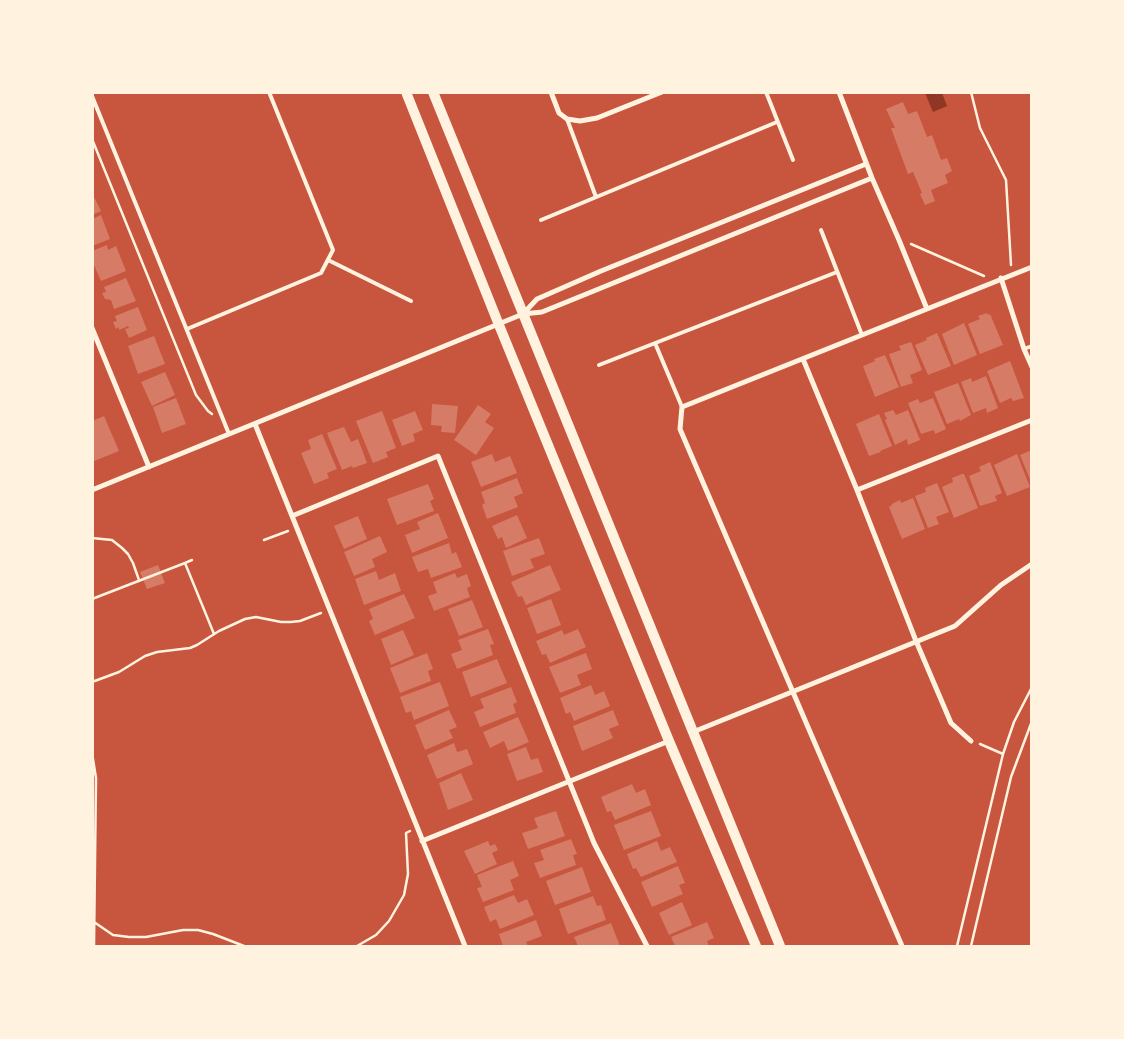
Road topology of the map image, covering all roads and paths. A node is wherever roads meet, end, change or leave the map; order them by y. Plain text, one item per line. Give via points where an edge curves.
1 (269, 92) edge
2 (406, 92) edge
3 (433, 92) edge
4 (551, 92) edge
5 (662, 92) edge
6 (766, 92) edge
7 (839, 92) edge
8 (971, 92) edge
9 (92, 96) edge
10 (567, 119) junction
11 (777, 122) junction
12 (92, 138) edge
13 (793, 160) dead end
14 (866, 164) junction
15 (872, 178) junction
16 (596, 197) junction
17 (541, 220) dead end
18 (821, 230) dead end
19 (899, 240) junction
20 (328, 260) junction
21 (1032, 267) edge
22 (837, 272) junction
23 (1012, 274) junction
24 (1001, 278) junction
25 (994, 281) junction
26 (411, 301) dead end
27 (927, 308) junction
28 (523, 314) junction
29 (499, 325) junction
30 (92, 328) edge
31 (187, 329) junction
32 (862, 335) junction
33 (655, 343) junction
34 (1032, 346) edge
35 (1024, 349) junction
36 (803, 359) junction
37 (599, 365) dead end
38 (1032, 367) edge
39 (682, 407) junction
40 (1032, 420) edge
41 (224, 421) junction
42 (255, 424) junction
43 (229, 434) junction
44 (149, 467) junction
45 (92, 490) edge
46 (857, 490) junction
47 (292, 516) junction
48 (297, 528) junction
49 (92, 538) edge
50 (264, 540) dead end
51 (192, 560) dead end
52 (184, 563) junction
53 (1032, 564) edge
54 (139, 580) junction
55 (92, 599) edge
56 (318, 614) dead end
57 (214, 634) junction
58 (916, 641) junction
59 (92, 682) edge
60 (1032, 687) edge
61 (793, 691) junction
62 (1032, 721) edge
63 (692, 732) junction
64 (971, 740) joint
65 (669, 741) junction
66 (92, 753) edge
67 (1003, 754) junction
68 (569, 781) junction
69 (94, 788) edge
70 (417, 828) junction
71 (422, 841) junction
72 (94, 922) junction
73 (94, 946) edge
74 (244, 946) edge
75 (357, 946) edge
76 (465, 946) edge
77 (647, 946) edge
78 (756, 946) edge
79 (780, 946) edge
80 (902, 946) edge
81 (957, 946) edge
82 (971, 946) edge

1 - 20 lane via 333,250
2 - 29 main road
3 - 28 main road
4 - 10 street via 560,113
5 - 10 street via 597,118
6 - 11 lane
7 - 14 street
8 - 23 path via 980,128 1006,180
9 - 31 lane
10 - 16 lane
11 - 13 lane
11 - 16 lane
12 - 41 path via 196,395 208,411
14 - 15 street
14 - 28 street via 537,299
15 - 19 street
15 - 28 street via 542,312
16 - 17 lane
18 - 22 lane
19 - 25 path
19 - 27 street
20 - 26 lane
20 - 31 lane via 322,273
21 - 23 street
22 - 32 lane
22 - 33 lane
23 - 24 street
24 - 25 street
24 - 35 street
25 - 27 street
27 - 32 street
28 - 29 street
28 - 63 main road
29 - 42 street
29 - 65 main road
30 - 44 street
31 - 41 lane
32 - 36 street
33 - 37 lane
33 - 39 lane
34 - 35 lane
35 - 38 street
36 - 39 street
36 - 46 street
39 - 61 street via 680,429
40 - 46 street
41 - 43 lane
42 - 43 street
42 - 47 street
43 - 44 street
44 - 45 street
46 - 58 street
47 - 48 street
47 - 68 street via 438,456
48 - 50 path
48 - 70 street
49 - 54 path via 112,540 122,548 133,563
51 - 52 path
52 - 54 path
52 - 57 path
53 - 58 street via 1001,585 955,626
54 - 55 path
56 - 57 path via 291,622 256,617
57 - 59 path via 190,648 145,656 129,667
58 - 61 street
58 - 64 street via 951,723
60 - 67 path via 1014,722
61 - 63 street
61 - 80 street
62 - 82 path via 1011,777
63 - 79 main road
64 - 67 path
65 - 68 street
65 - 78 main road
66 - 69 path
67 - 81 path
68 - 71 street
68 - 77 street via 594,844
69 - 72 path
70 - 71 street
70 - 75 path via 406,833 408,874 401,901 376,935
71 - 76 street
72 - 73 path
72 - 74 path via 113,935 146,937 198,930

